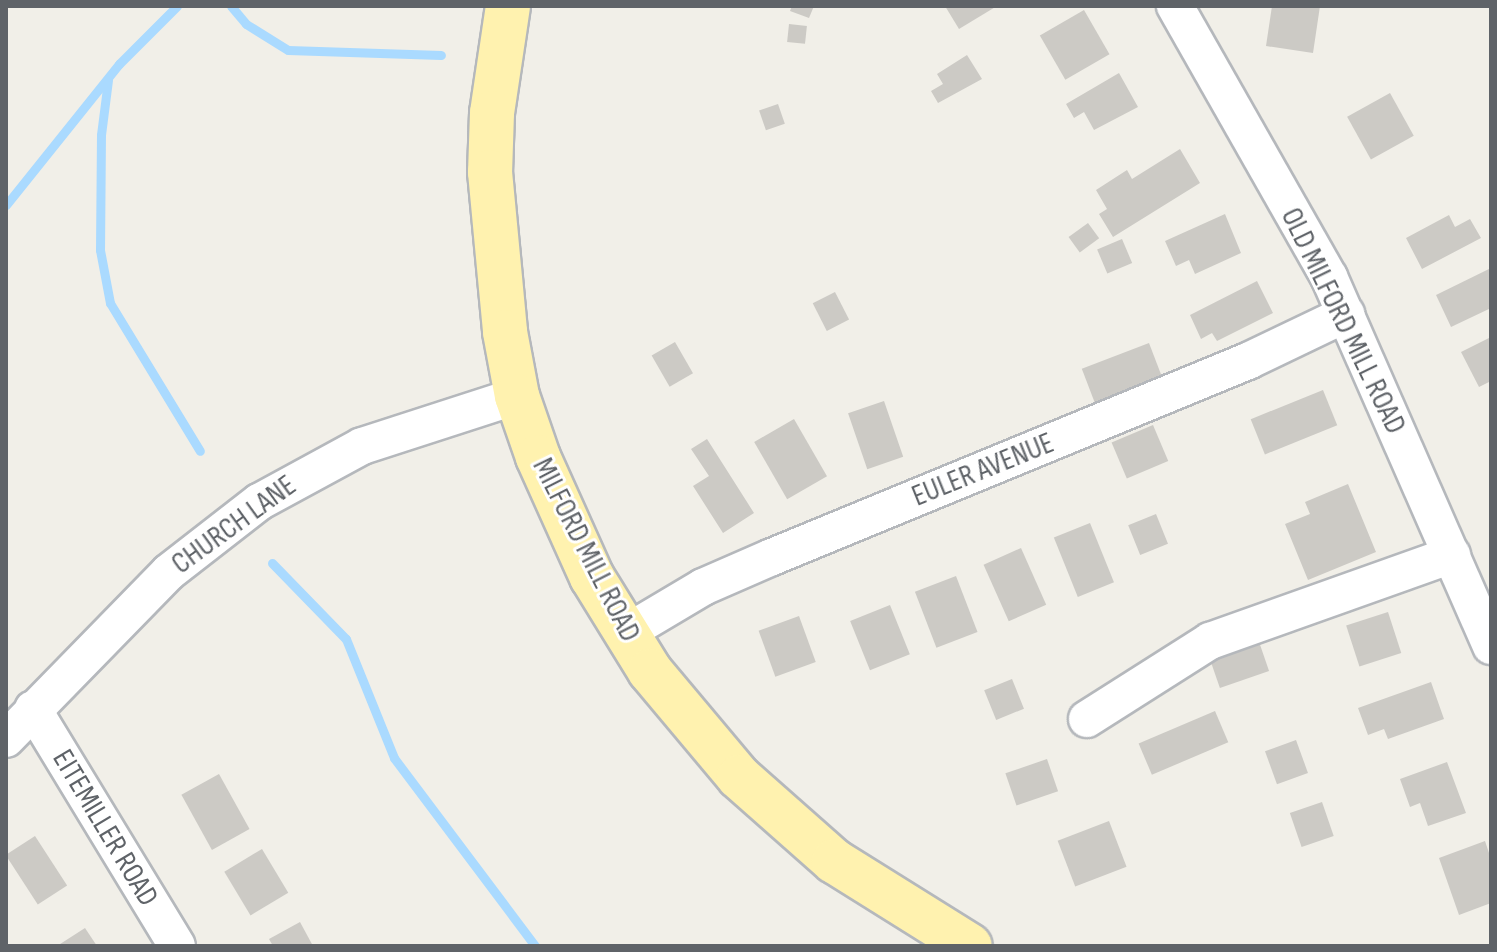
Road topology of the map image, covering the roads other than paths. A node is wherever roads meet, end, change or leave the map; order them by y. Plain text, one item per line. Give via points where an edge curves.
1 (508, 6) edge
2 (1175, 6) edge
3 (1346, 314) junction
4 (517, 396) junction
5 (1452, 555) junction
6 (624, 634) junction
7 (1491, 646) edge
8 (33, 709) junction
9 (1087, 719) dead end
10 (6, 739) edge
11 (177, 946) edge
12 (970, 946) edge

1 - 4 main road, MILFORD MILL ROAD via 492,113 490,172 496,262
2 - 3 street, OLD MILFORD MILL ROAD
3 - 5 street, OLD MILFORD MILL ROAD
3 - 6 street, EULER AVENUE via 1248,361 731,575
4 - 6 main road, MILFORD MILL ROAD via 554,497
4 - 8 street, CHURCH LANE via 362,446 259,502 169,572
5 - 7 street, OLD MILFORD MILL ROAD
5 - 9 street via 1210,641
6 - 12 main road, MILFORD MILL ROAD via 692,725 786,822 873,889
8 - 10 street, CHURCH LANE
8 - 11 street, EITEMILLER ROAD

